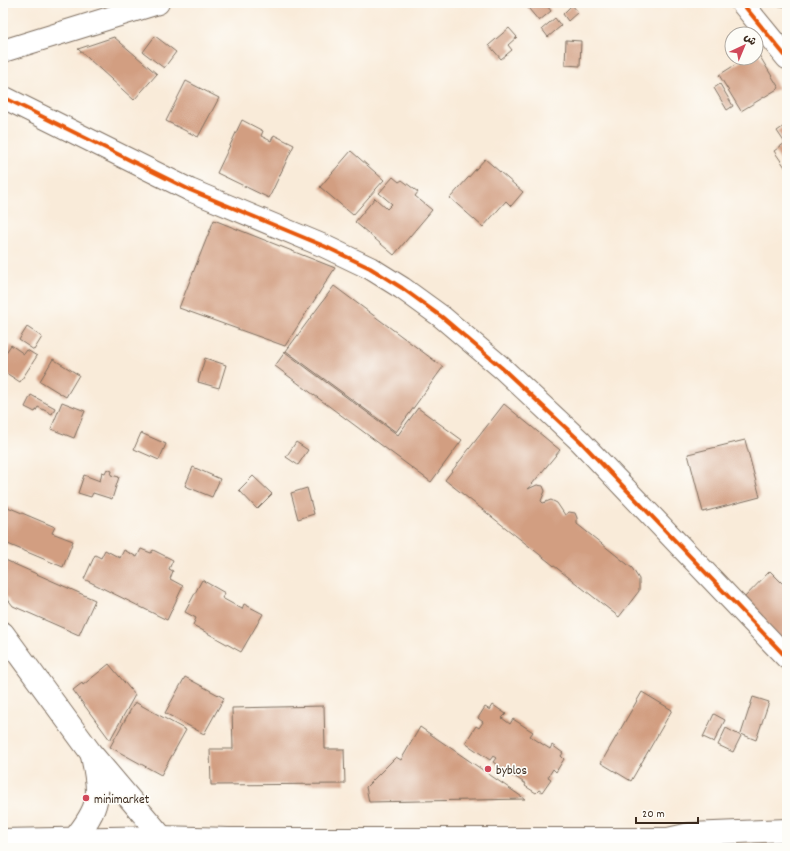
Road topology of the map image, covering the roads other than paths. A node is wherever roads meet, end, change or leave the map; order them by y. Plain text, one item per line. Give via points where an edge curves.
1 (158, 3) edge
2 (742, 3) edge
3 (3, 51) edge
4 (787, 58) edge
5 (3, 97) edge
6 (3, 633) edge
7 (787, 658) edge
8 (91, 753) junction
9 (787, 830) edge
10 (74, 839) junction
11 (765, 839) edge
12 (3, 840) edge
13 (738, 840) edge
14 (165, 843) edge
15 (677, 843) edge

1 - 3 street
2 - 4 street
5 - 7 street via 190,190 370,268 402,288 442,317 580,441
6 - 8 street
8 - 10 street via 98,782 97,804 89,821
8 - 14 street
9 - 11 street
10 - 12 street
10 - 14 street
11 - 13 street
13 - 15 street via 690,834
14 - 15 street via 229,839

